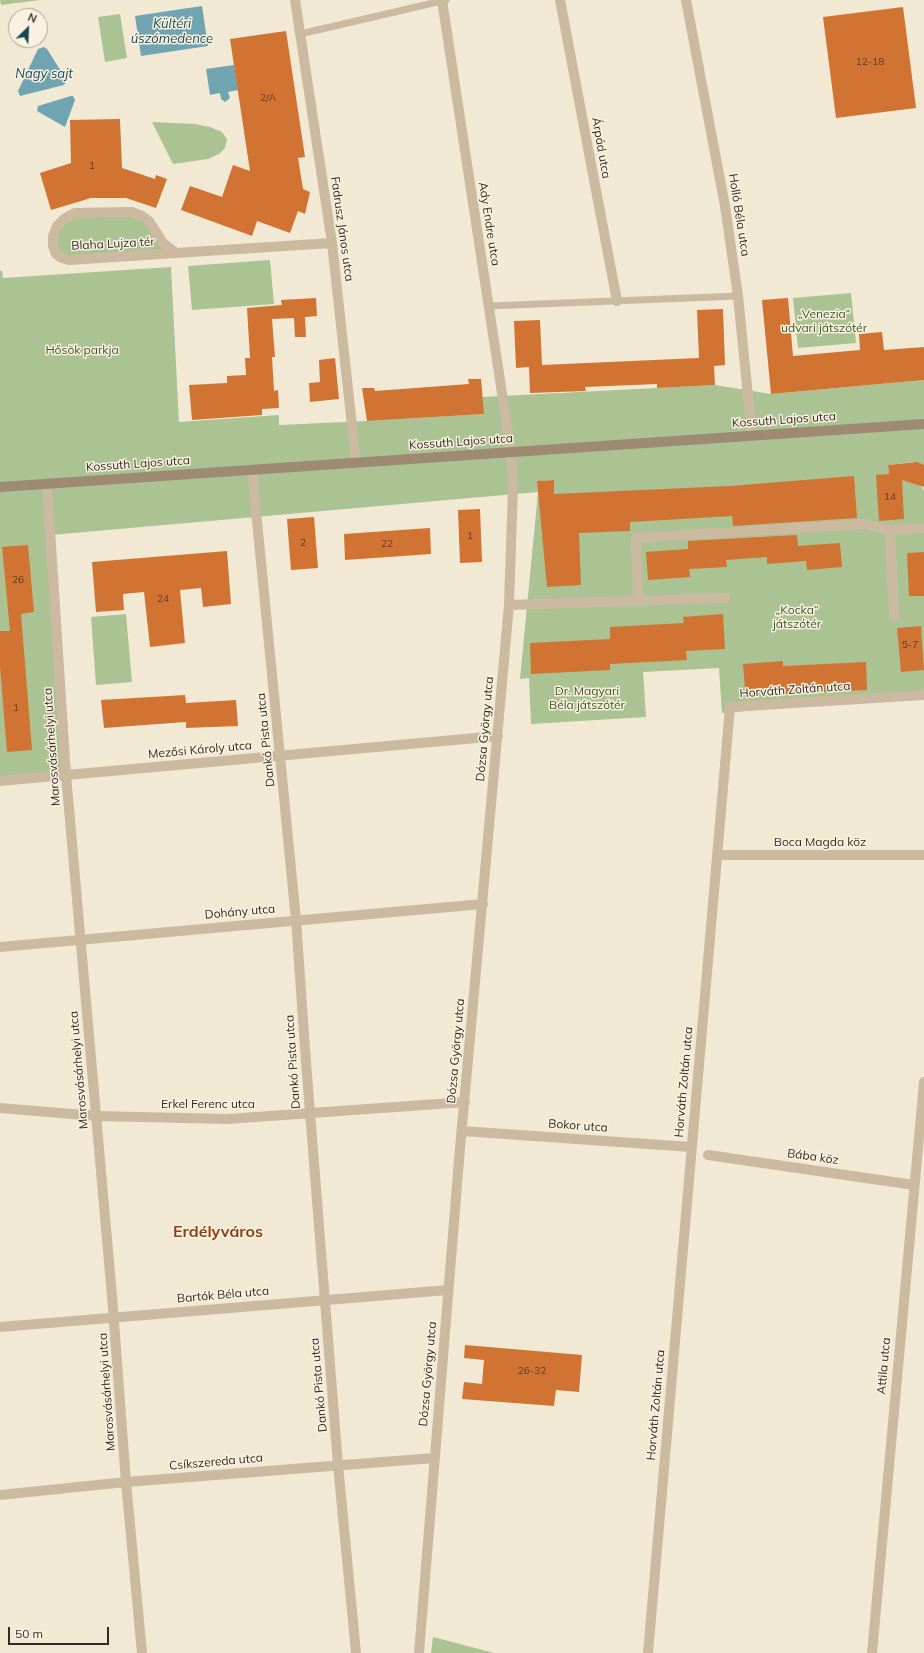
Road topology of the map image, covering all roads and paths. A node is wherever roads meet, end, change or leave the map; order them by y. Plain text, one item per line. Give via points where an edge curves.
1 (295, 0) edge
2 (444, 0) edge
3 (560, 0) edge
4 (686, 0) edge
5 (300, 34) junction
6 (332, 243) junction
7 (176, 253) junction
8 (738, 296) junction
9 (617, 301) junction
10 (489, 306) junction
11 (924, 424) edge
12 (752, 436) junction
13 (511, 452) junction
14 (356, 462) junction
15 (252, 470) junction
16 (47, 484) junction
17 (0, 487) edge
18 (924, 528) edge
19 (890, 530) junction
20 (725, 598) dead end
21 (638, 600) junction
22 (509, 605) junction
23 (894, 617) dead end
24 (924, 694) edge
25 (498, 736) junction
26 (280, 756) junction
27 (66, 775) junction
28 (0, 781) edge
29 (717, 855) junction
30 (924, 855) edge
31 (483, 904) junction
32 (296, 920) junction
33 (81, 940) junction
34 (0, 947) edge
35 (924, 1082) edge
36 (465, 1102) junction
37 (0, 1108) edge
38 (310, 1113) junction
39 (96, 1116) junction
40 (462, 1131) junction
41 (691, 1147) junction
42 (708, 1155) dead end
43 (920, 1159) edge
44 (914, 1185) junction
45 (448, 1290) junction
46 (325, 1300) junction
47 (114, 1317) junction
48 (0, 1327) edge
49 (434, 1458) junction
50 (338, 1465) junction
51 (126, 1482) junction
52 (0, 1495) edge
53 (142, 1653) edge
54 (356, 1653) edge
55 (419, 1653) edge
56 (648, 1653) edge
57 (872, 1653) edge

1 - 5 street, Fadrusz János utca
2 - 5 lane
2 - 10 street, Ady Endre utca
3 - 9 street, Árpád utca
4 - 8 street, Holló Béla utca via 725,206
5 - 6 street, Fadrusz János utca
6 - 7 street, Blaha Lujza tér
6 - 14 street, Fadrusz János utca
7 - 7 street, Blaha Lujza tér via 163,243 149,221 132,212 75,213 57,226 53,236 56,254 70,260
8 - 9 lane
8 - 12 street, Holló Béla utca
9 - 10 lane
10 - 13 street, Ady Endre utca
11 - 12 street, Kossuth Lajos utca
12 - 13 street, Kossuth Lajos utca
13 - 14 street, Kossuth Lajos utca
13 - 22 street, Dózsa György utca via 513,487
14 - 15 street, Kossuth Lajos utca
15 - 16 street, Kossuth Lajos utca
15 - 26 street, Dankó Pista utca
16 - 17 street, Kossuth Lajos utca
16 - 27 street, Marosvásárhelyi utca
18 - 19 street
19 - 21 street via 865,524 636,538
19 - 23 street
20 - 21 street
21 - 22 street
22 - 25 street, Dózsa György utca
24 - 29 street, Horváth Zoltán utca via 730,707
25 - 26 street, Mezősi Károly utca
25 - 31 street, Dózsa György utca
26 - 27 street, Mezősi Károly utca
26 - 32 street, Dankó Pista utca
27 - 28 street, Mezősi Károly utca
27 - 33 street, Marosvásárhelyi utca
29 - 30 street, Boca Magda köz
29 - 41 street, Horváth Zoltán utca
31 - 32 street, Dohány utca
31 - 36 street, Dózsa György utca
32 - 33 street, Dohány utca
32 - 38 street, Dankó Pista utca
33 - 34 street, Dohány utca
33 - 39 street, Marosvásárhelyi utca
35 - 43 street, Attila utca
36 - 38 street, Erkel Ferenc utca
36 - 40 street, Dózsa György utca
37 - 39 street, Erkel Ferenc utca
38 - 39 street, Erkel Ferenc utca via 228,1119
38 - 46 street, Dankó Pista utca
39 - 47 street, Marosvásárhelyi utca
40 - 41 street, Bokor utca
40 - 45 street, Dózsa György utca
41 - 56 street, Horváth Zoltán utca
42 - 44 street, Bába köz
43 - 44 street, Attila utca
44 - 57 street, Attila utca
45 - 46 street, Bartók Béla utca
45 - 49 street, Dózsa György utca
46 - 47 street, Bartók Béla utca
46 - 50 street, Dankó Pista utca
47 - 48 street, Bartók Béla utca
47 - 51 street, Marosvásárhelyi utca
49 - 50 street, Csíkszereda utca
49 - 55 street, Dózsa György utca
50 - 51 street, Csíkszereda utca
50 - 54 street, Dankó Pista utca
51 - 52 street, Csíkszereda utca
51 - 53 street, Marosvásárhelyi utca

